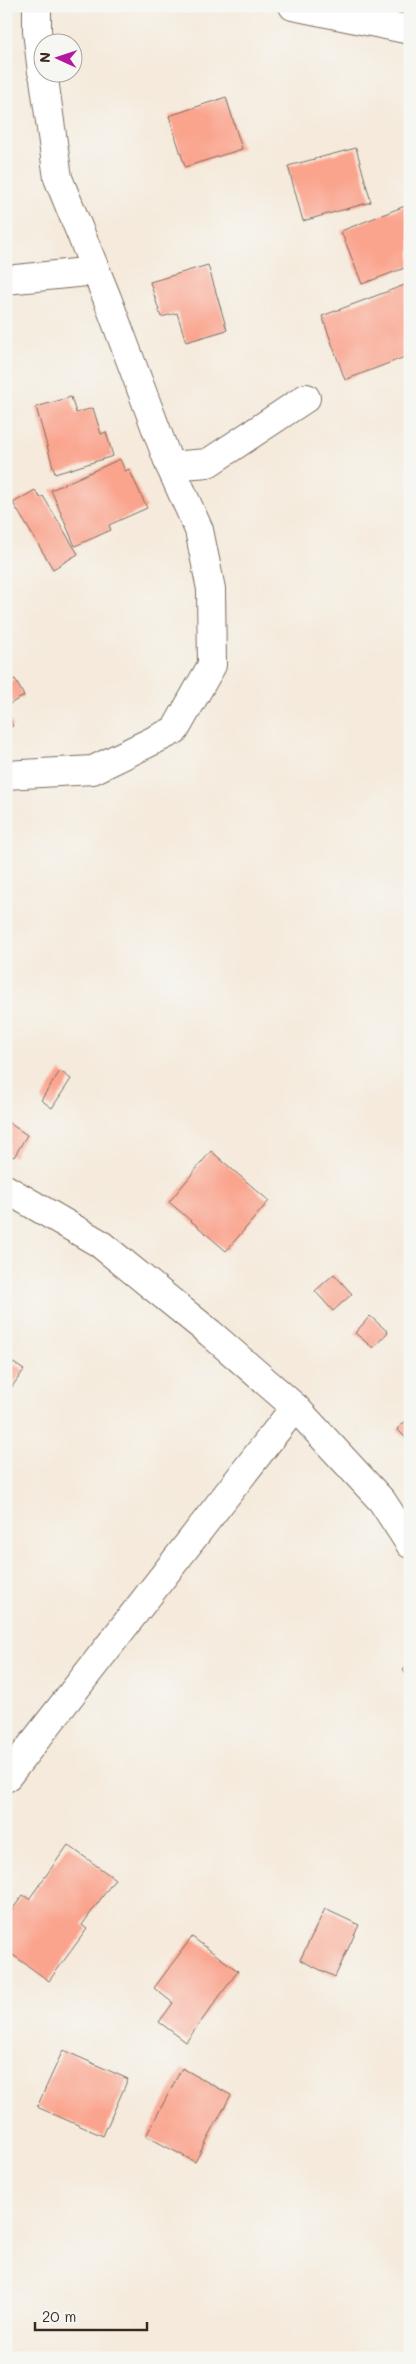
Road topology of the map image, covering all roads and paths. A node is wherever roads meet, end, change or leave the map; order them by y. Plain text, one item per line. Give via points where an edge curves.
1 (37, 6) edge
2 (293, 6) edge
3 (410, 30) edge
4 (37, 32) edge
5 (44, 82) edge
6 (96, 270) junction
7 (6, 280) edge
8 (306, 398) dead end
9 (170, 466) junction
10 (6, 775) edge
11 (6, 1190) edge
12 (295, 1407) junction
13 (410, 1544) edge
14 (6, 1778) edge

1 - 4 street
2 - 3 street
5 - 6 street via 58,178
6 - 7 street
6 - 9 street
8 - 9 street via 208,463
9 - 10 street via 199,530 211,590 212,665 175,730 93,770
11 - 12 street via 99,1243
12 - 13 street via 382,1501
12 - 14 street

